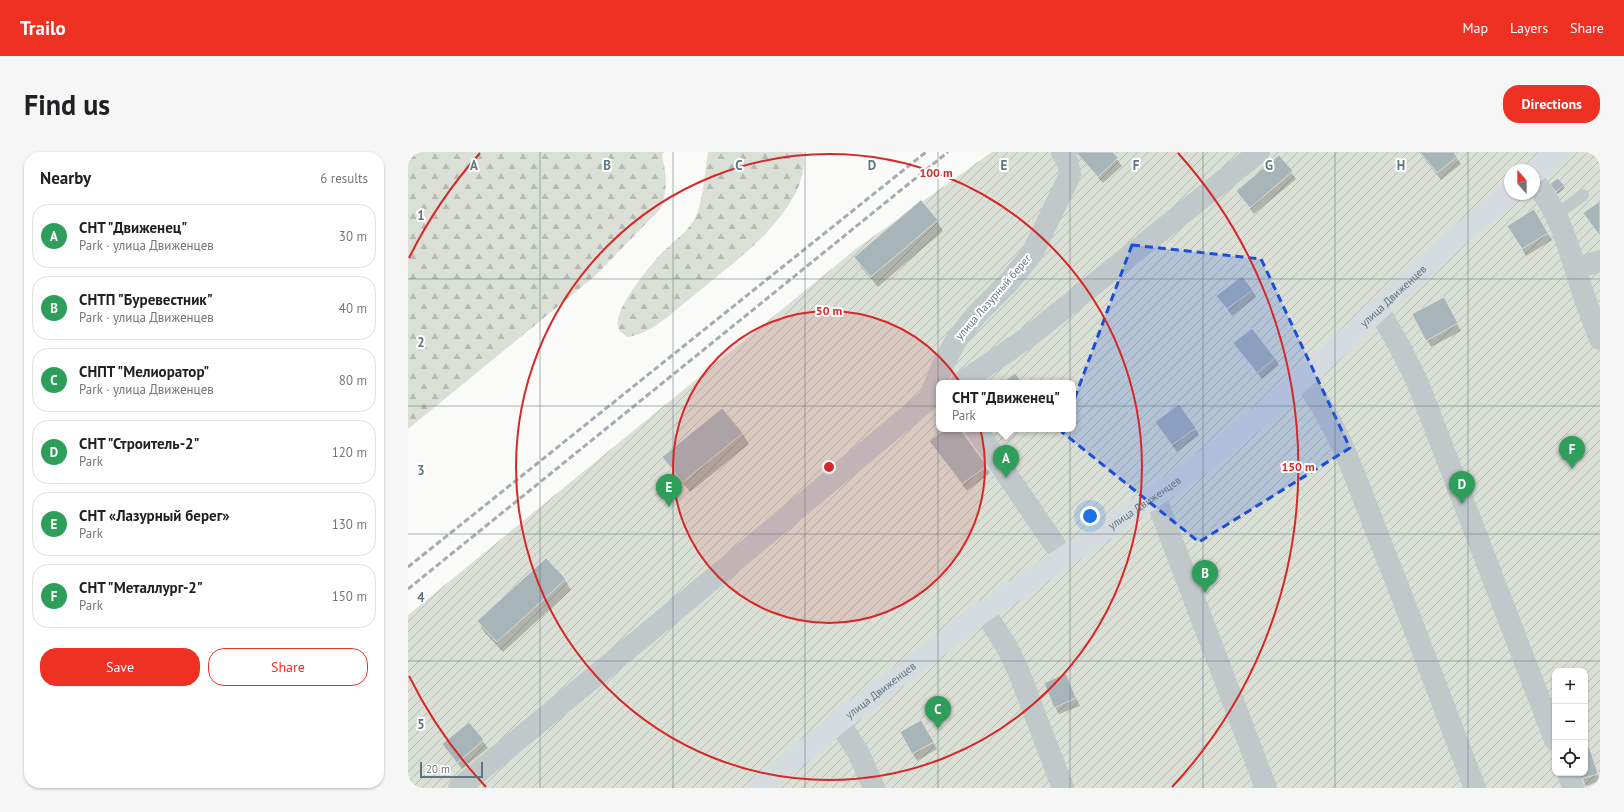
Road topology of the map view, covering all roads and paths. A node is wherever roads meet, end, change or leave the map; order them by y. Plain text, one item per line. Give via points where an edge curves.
1 (1062, 152) edge
2 (1259, 152) edge
3 (1560, 152) edge
4 (1540, 168) edge
5 (1540, 190) edge
6 (1584, 195) dead end
7 (1504, 198) edge
8 (1556, 215) junction
9 (1600, 261) edge
10 (1576, 268) junction
11 (1378, 310) junction
12 (1600, 339) edge
13 (1303, 379) junction
14 (938, 380) edge
15 (965, 380) edge
16 (934, 396) edge
17 (978, 432) edge
18 (1155, 496) junction
19 (1063, 557) junction
20 (984, 611) junction
21 (839, 722) junction
22 (1552, 732) edge
23 (1569, 776) edge
24 (459, 788) edge
25 (758, 788) edge
26 (874, 788) edge
27 (1062, 788) edge
28 (1266, 788) edge
29 (1475, 788) edge
30 (1574, 788) edge

1 - 14 street, улица Лазурный берег via 1068,163 1070,175 1032,254 956,340
2 - 15 street via 1027,338
3 - 4 street
5 - 8 street
6 - 8 lane
7 - 11 street, улица Движенцев via 1457,237
8 - 10 street via 1567,238
9 - 10 street
10 - 12 street
11 - 13 street, улица Движенцев
11 - 22 street via 1395,336 1419,386
13 - 18 street, улица Движенцев via 1206,460
13 - 29 street via 1316,395 1338,433
16 - 24 street
17 - 19 street
18 - 19 street, улица Движенцев
18 - 28 street
19 - 20 street, улица Движенцев
20 - 21 street, улица Движенцев
20 - 27 street via 1018,670
21 - 25 street, улица Движенцев
21 - 26 street via 858,752
23 - 30 street

